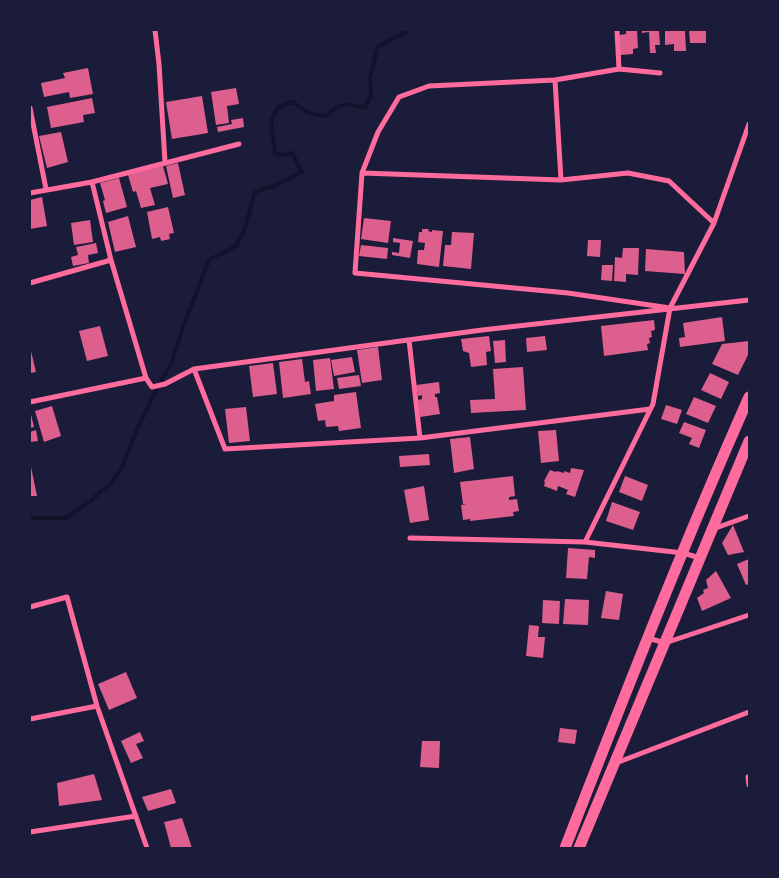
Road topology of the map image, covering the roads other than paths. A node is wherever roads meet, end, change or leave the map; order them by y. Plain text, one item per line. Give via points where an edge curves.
1 (155, 30) edge
2 (616, 30) edge
3 (618, 69) junction
4 (660, 72) dead end
5 (555, 80) junction
6 (30, 108) edge
7 (749, 124) edge
8 (239, 144) dead end
9 (165, 162) junction
10 (362, 173) junction
11 (561, 180) junction
12 (92, 182) junction
13 (46, 189) junction
14 (30, 193) edge
15 (714, 223) junction
16 (111, 260) junction
17 (30, 283) edge
18 (749, 300) edge
19 (670, 308) junction
20 (409, 340) junction
21 (194, 368) junction
22 (146, 378) junction
23 (749, 397) edge
24 (30, 402) edge
25 (650, 409) junction
26 (420, 438) junction
27 (749, 442) edge
28 (749, 516) edge
29 (712, 529) junction
30 (410, 538) dead end
31 (586, 542) junction
32 (682, 553) junction
33 (700, 558) junction
34 (30, 607) edge
35 (749, 615) edge
36 (648, 638) junction
37 (665, 643) junction
38 (97, 706) junction
39 (749, 712) edge
40 (30, 719) edge
41 (614, 764) junction
42 (748, 777) edge
43 (749, 786) edge
44 (136, 816) junction
45 (30, 832) edge
46 (147, 848) edge
47 (565, 848) edge
48 (579, 848) edge

1 - 9 street
2 - 3 street
3 - 4 street
3 - 5 street
5 - 10 street via 429,86 399,97 378,132
5 - 11 street
6 - 13 street
7 - 15 street
8 - 9 street
9 - 12 street
10 - 11 street
10 - 19 street via 355,273 568,293
11 - 15 street via 628,173 669,181
12 - 13 street
12 - 16 street
13 - 14 street
15 - 19 street
16 - 17 street
16 - 22 street
18 - 19 street
19 - 20 street
19 - 25 street
20 - 21 street
20 - 26 street
21 - 22 street via 165,384 152,387
21 - 26 street via 225,449
22 - 24 street
23 - 32 main road
25 - 26 street
25 - 31 street
27 - 29 main road
28 - 29 street
29 - 33 main road
30 - 31 street
31 - 32 street
32 - 33 street
32 - 36 main road
33 - 37 main road
34 - 38 street via 67,597
35 - 37 street
36 - 37 street
36 - 47 main road
37 - 41 main road
38 - 40 street
38 - 44 street
39 - 41 street
41 - 48 main road
42 - 43 street
44 - 45 street
44 - 46 street

